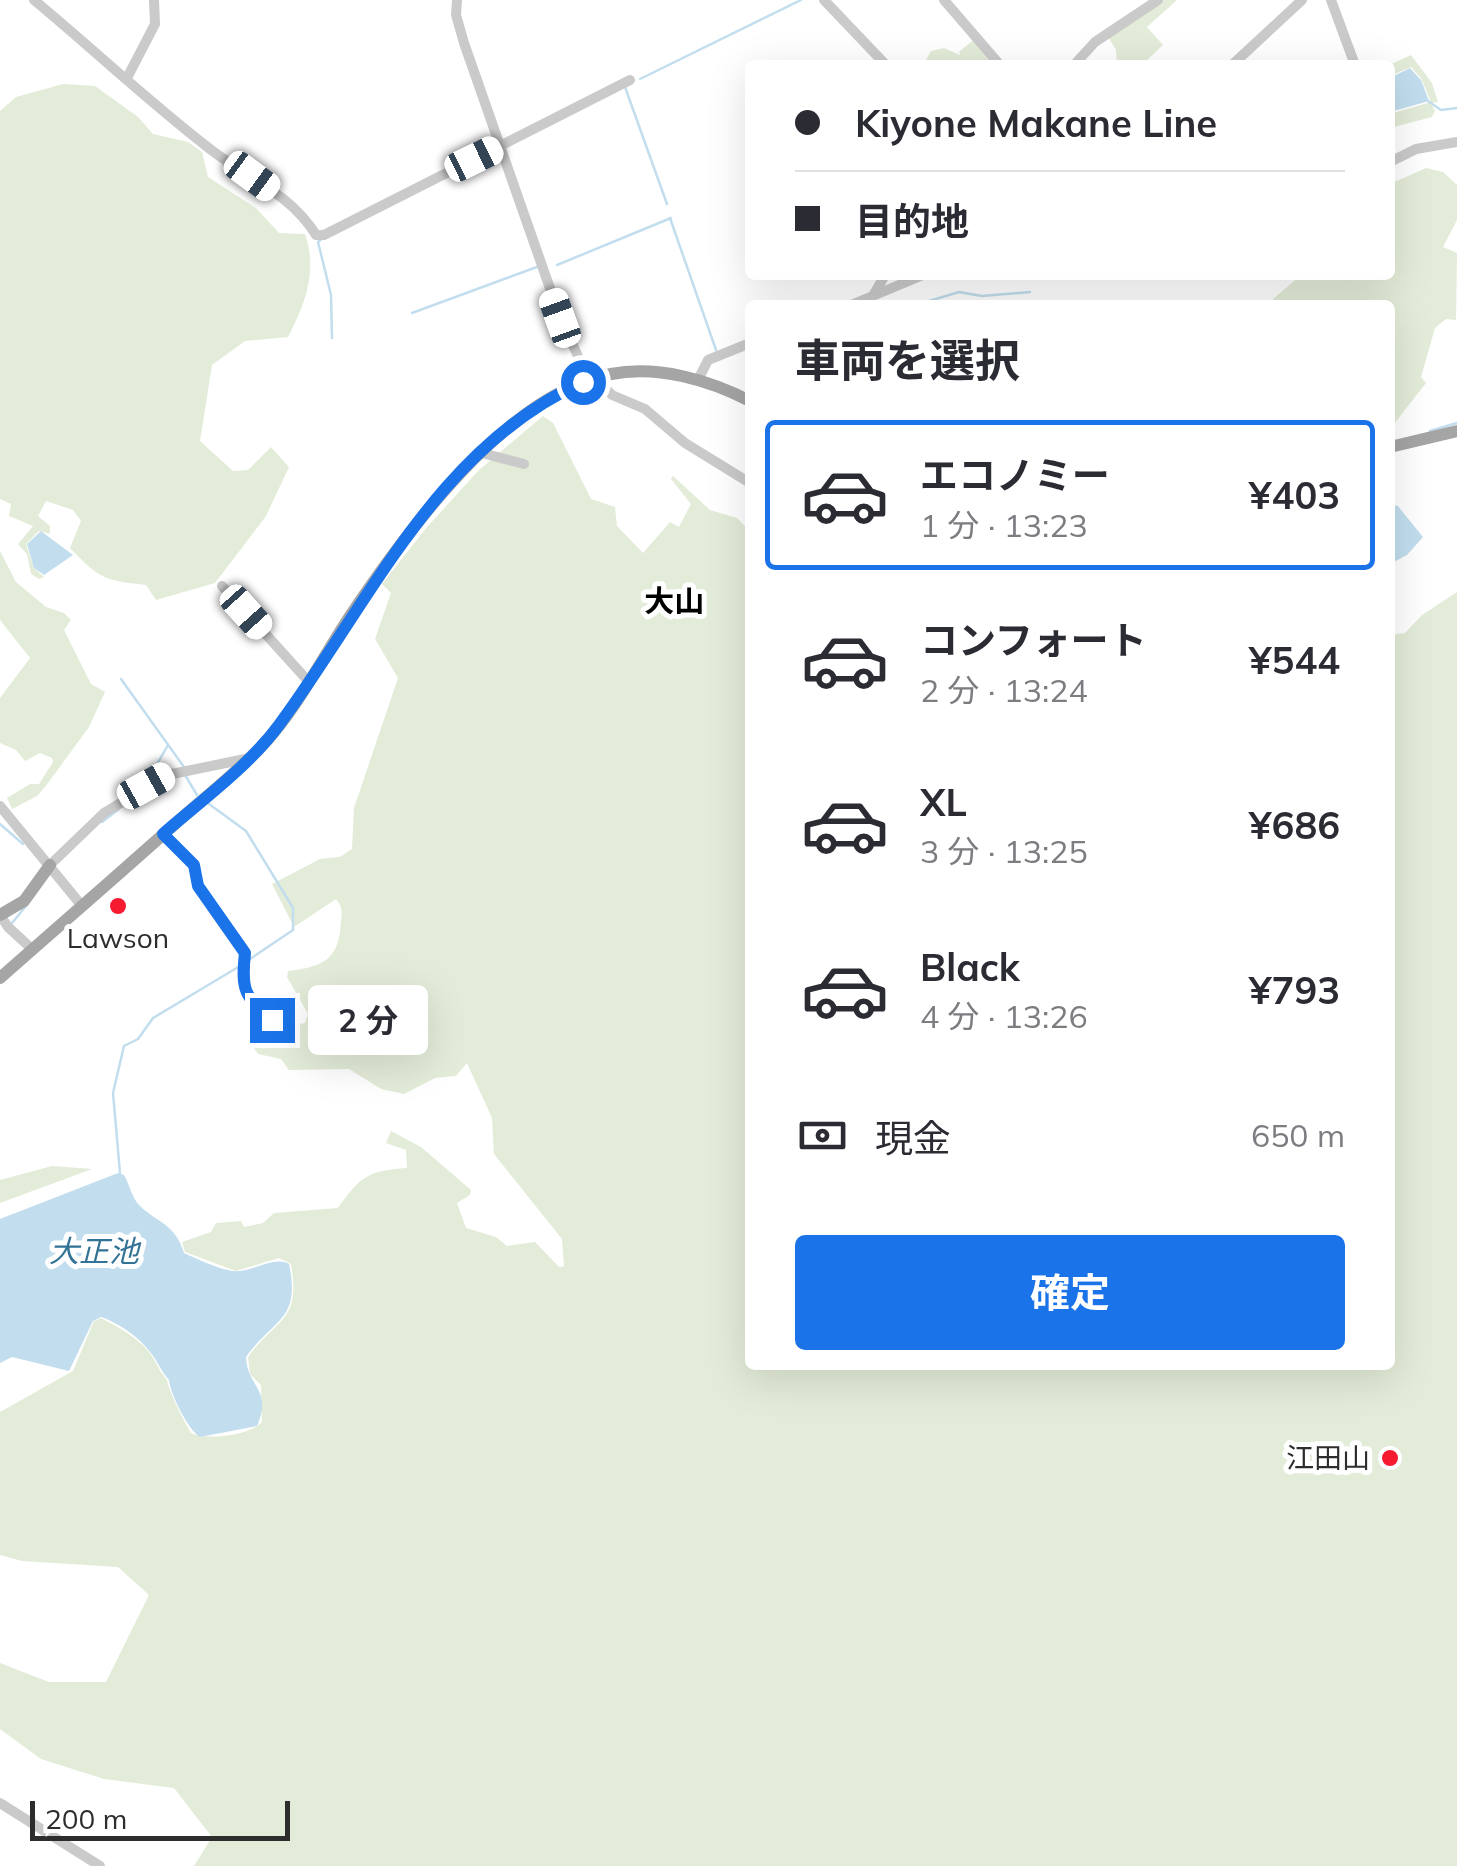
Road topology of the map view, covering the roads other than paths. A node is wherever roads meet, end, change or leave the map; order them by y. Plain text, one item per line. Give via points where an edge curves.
1 (34, 0) edge
2 (154, 0) edge
3 (457, 0) edge
4 (824, 0) edge
5 (944, 0) edge
6 (1158, 0) edge
7 (1302, 0) edge
8 (1331, 0) edge
9 (881, 60) edge
10 (996, 60) edge
11 (1079, 60) edge
12 (1237, 60) edge
13 (1353, 60) edge
14 (128, 78) junction
15 (630, 80) dead end
16 (1457, 142) edge
17 (500, 148) junction
18 (1395, 157) edge
19 (882, 280) edge
20 (911, 280) edge
21 (874, 295) junction
22 (862, 300) edge
23 (745, 345) edge
24 (596, 378) junction
25 (698, 380) junction
26 (745, 399) edge
27 (1457, 432) edge
28 (1395, 446) edge
29 (482, 453) junction
30 (524, 464) dead end
31 (745, 480) edge
32 (222, 586) dead end
33 (309, 682) junction
34 (250, 758) junction
35 (0, 806) edge
36 (163, 834) junction
37 (50, 865) junction
38 (82, 906) junction
39 (0, 915) edge
40 (32, 950) junction
41 (0, 978) edge
42 (272, 1020) dead end
43 (0, 1802) edge
44 (100, 1866) edge

1 - 14 street
2 - 14 street via 155,24
3 - 17 street via 458,25
4 - 9 street
5 - 10 street
6 - 11 street
7 - 12 street
8 - 13 street
14 - 17 street via 206,146 277,193 316,236
15 - 17 street
16 - 18 street
17 - 24 street via 560,318
19 - 21 street
20 - 21 street
21 - 22 street
23 - 25 street via 708,360
24 - 25 main road via 644,372
24 - 29 main road via 536,408
24 - 31 street
25 - 26 main road
27 - 28 main road
29 - 30 street
29 - 33 main road via 384,567
32 - 33 street
33 - 34 main road
34 - 36 main road
34 - 37 street via 184,769 146,786 104,812
35 - 37 street
36 - 38 main road
36 - 42 street via 194,865 198,886 245,953 242,982 251,1002
37 - 38 street
37 - 39 main road via 24,900
38 - 40 main road
39 - 40 street
40 - 41 main road
43 - 44 street

